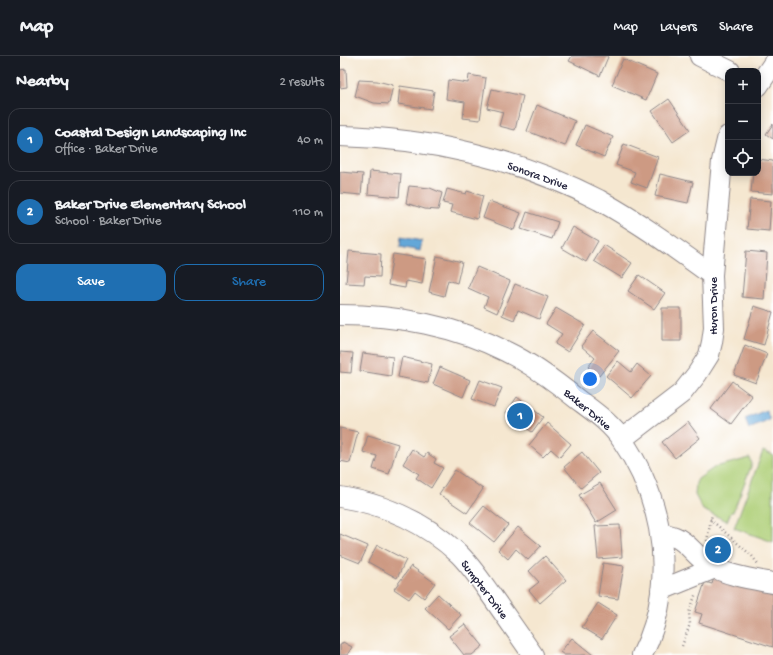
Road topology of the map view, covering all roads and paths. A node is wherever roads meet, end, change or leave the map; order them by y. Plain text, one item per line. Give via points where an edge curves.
1 (700, 56) edge
2 (773, 64) edge
3 (725, 68) edge
4 (761, 81) edge
5 (340, 136) edge
6 (727, 140) edge
7 (712, 275) junction
8 (340, 315) edge
9 (622, 439) junction
10 (340, 497) edge
11 (712, 514) dead end
12 (710, 519) junction
13 (660, 534) junction
14 (706, 544) dead end
15 (715, 568) junction
16 (765, 582) edge
17 (697, 588) dead end
18 (662, 590) junction
19 (682, 646) dead end
20 (533, 655) edge
21 (642, 655) edge

1 - 3 street
2 - 4 street
5 - 7 street, Sonora Drive via 396,139 450,148 511,164 552,179 623,214
6 - 7 street, Huron Drive via 722,161
7 - 9 street, Huron Drive via 714,328 709,355 682,393
8 - 9 street, Baker Drive via 378,316 434,326 494,346 514,355 564,388
9 - 13 street, Baker Drive via 648,490
10 - 20 street, Sumpter Drive via 360,500 405,516 443,540 476,573
11 - 12 path
12 - 14 path
12 - 16 path via 752,556 761,568
13 - 15 street via 680,539 706,564
13 - 18 street, Baker Drive via 663,556
15 - 16 street
15 - 18 street
17 - 19 path via 689,613 690,624
18 - 21 street, Baker Drive via 650,636

